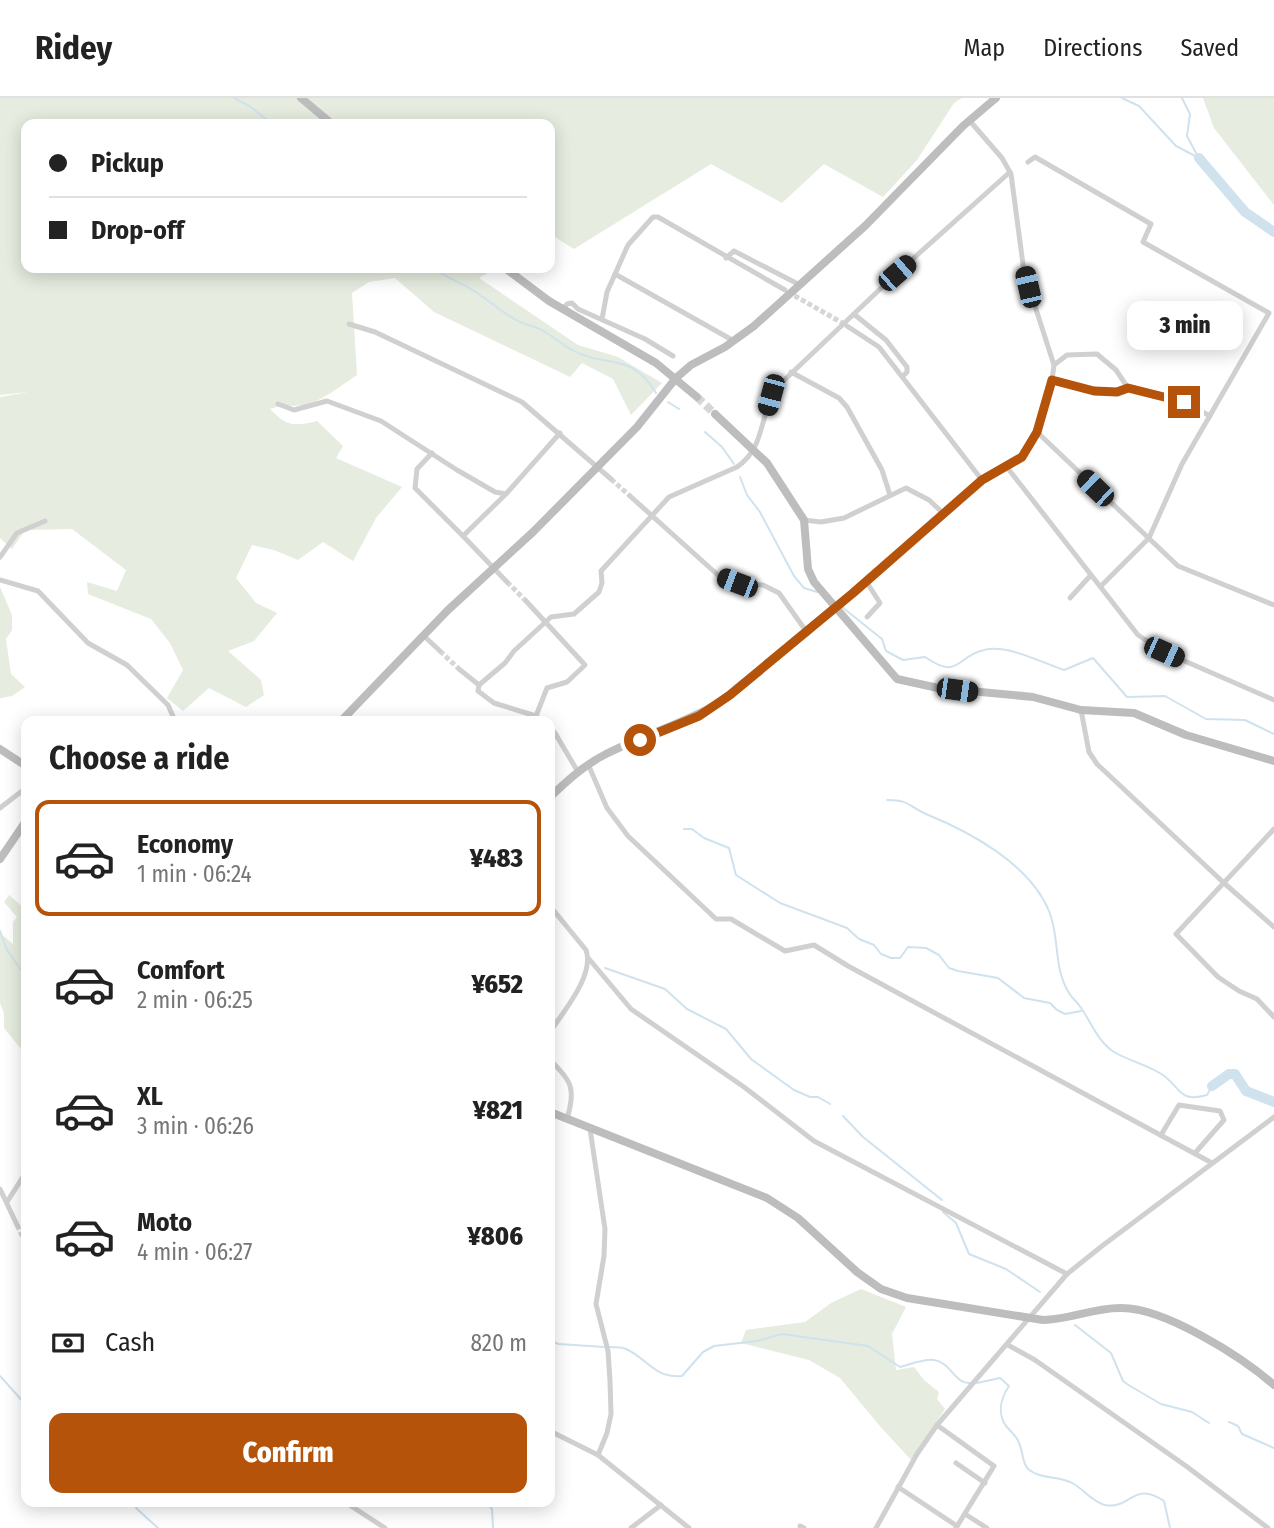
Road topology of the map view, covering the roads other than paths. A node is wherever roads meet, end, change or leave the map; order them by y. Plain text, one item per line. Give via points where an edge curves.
1 (996, 98) edge
2 (305, 100) edge
3 (326, 119) edge
4 (969, 120) junction
5 (1028, 162) dead end
6 (1009, 169) junction
7 (726, 258) junction
8 (512, 273) edge
9 (615, 274) junction
10 (800, 285) junction
11 (785, 290) tunnel mouth
12 (563, 309) junction
13 (855, 315) junction
14 (602, 319) junction
15 (349, 324) dead end
16 (847, 326) tunnel mouth
17 (734, 341) junction
18 (673, 356) dead end
19 (1054, 365) junction
20 (791, 372) junction
21 (903, 376) junction
22 (676, 378) junction
23 (1052, 380) junction
24 (1128, 388) junction
25 (697, 397) tunnel mouth
26 (278, 404) dead end
27 (715, 414) tunnel mouth
28 (1210, 416) junction
29 (1037, 432) junction
30 (560, 433) junction
31 (755, 450) junction
32 (432, 453) junction
33 (596, 466) junction
34 (1006, 466) junction
35 (611, 479) tunnel mouth
36 (982, 480) junction
37 (506, 494) junction
38 (890, 495) junction
39 (630, 496) tunnel mouth
40 (944, 514) junction
41 (651, 515) junction
42 (804, 520) junction
43 (46, 521) dead end
44 (463, 536) junction
45 (1149, 538) junction
46 (0, 557) edge
47 (493, 567) junction
48 (1091, 575) junction
49 (0, 580) edge
50 (866, 581) junction
51 (508, 582) tunnel mouth
52 (1101, 586) junction
53 (1070, 598) dead end
54 (526, 601) tunnel mouth
55 (1274, 606) edge
56 (834, 608) junction
57 (867, 617) dead end
58 (545, 622) junction
59 (806, 631) junction
60 (424, 636) junction
61 (440, 651) tunnel mouth
62 (459, 669) tunnel mouth
63 (480, 685) junction
64 (1274, 700) edge
65 (1081, 710) junction
66 (173, 716) edge
67 (346, 716) edge
68 (530, 716) edge
69 (539, 716) edge
70 (555, 733) edge
71 (0, 749) edge
72 (1274, 761) edge
73 (21, 763) edge
74 (588, 764) junction
75 (578, 772) junction
76 (21, 792) edge
77 (555, 793) edge
78 (0, 808) edge
79 (21, 828) edge
80 (1274, 829) edge
81 (0, 859) edge
82 (1224, 884) junction
83 (555, 912) edge
84 (1274, 927) edge
85 (589, 959) junction
86 (1274, 1017) edge
87 (555, 1025) edge
88 (555, 1065) edge
89 (555, 1114) edge
90 (1274, 1117) edge
91 (567, 1119) junction
92 (590, 1129) junction
93 (1161, 1135) junction
94 (1195, 1153) junction
95 (1212, 1163) junction
96 (21, 1180) edge
97 (0, 1189) edge
98 (7, 1202) junction
99 (18, 1225) tunnel mouth
100 (1067, 1274) junction
101 (1030, 1319) junction
102 (1008, 1345) junction
103 (1274, 1385) edge
104 (937, 1425) junction
105 (555, 1434) edge
106 (598, 1455) junction
107 (956, 1463) dead end
108 (985, 1483) junction
109 (898, 1487) junction
110 (661, 1506) junction
111 (353, 1507) edge
112 (965, 1514) junction
113 (956, 1527) edge
114 (385, 1528) edge
115 (631, 1528) edge
116 (689, 1528) edge
117 (876, 1528) edge
118 (987, 1528) edge
119 (1268, 1528) edge

1 - 4 street
2 - 3 street
4 - 6 street
4 - 10 street via 887,205
5 - 28 street via 1035,157 1151,224 1143,242 1269,313
6 - 13 street
6 - 19 street via 1024,272
7 - 9 street via 653,217 628,245
7 - 10 street via 734,251
7 - 11 street
8 - 12 street
9 - 14 street
9 - 17 street
10 - 17 street
12 - 14 street via 572,303
12 - 22 street
13 - 20 street
13 - 21 street via 886,340 907,367
14 - 18 street
15 - 30 street via 513,397
16 - 21 street via 875,343
17 - 22 street
19 - 23 street
19 - 24 street via 1067,355 1097,354
20 - 31 street via 771,395
20 - 38 street via 847,407
21 - 36 street
22 - 25 street
22 - 33 street
23 - 24 street via 1094,391
23 - 29 street
24 - 28 street via 1184,402
26 - 32 street via 294,410 327,401 381,421
27 - 31 street
28 - 45 street via 1182,464
29 - 34 street via 1022,457
29 - 45 street
30 - 33 street
30 - 37 street
31 - 41 street via 737,467 669,497
31 - 42 street
32 - 37 street via 495,492
32 - 44 street via 417,468 415,488
33 - 35 street
33 - 47 street
34 - 36 street
34 - 48 street
36 - 40 street
37 - 44 street
38 - 40 street via 906,488
38 - 42 street via 844,517
39 - 41 street
40 - 50 street
41 - 58 street via 601,570 599,592 579,611 555,615
41 - 59 street via 719,576 779,593
42 - 56 street via 808,569
43 - 46 street via 17,533
44 - 47 street
45 - 52 street
45 - 55 street via 1178,566
47 - 51 street
47 - 60 street
48 - 52 street
48 - 53 street
49 - 66 street via 38,591 88,643 127,665 168,705
50 - 56 street
50 - 57 street via 880,603
52 - 64 street via 1119,613 1149,643
54 - 58 street
56 - 59 street
56 - 65 street via 897,679 951,690 1033,697
58 - 63 street
58 - 69 street via 585,665 567,682 547,688
59 - 74 street via 699,716
60 - 61 street
60 - 67 street
62 - 63 street
63 - 68 street via 478,691 494,703
65 - 72 street via 1134,713 1186,735
65 - 82 street via 1089,752 1097,764
70 - 75 street
71 - 73 street
74 - 75 street
74 - 93 street via 607,808 628,836 716,919 731,919 785,951 814,945
75 - 77 street
76 - 78 street
79 - 81 street
80 - 82 street
82 - 84 street
82 - 86 street via 1176,934 1218,977 1257,999
83 - 85 street
85 - 87 street via 574,997
85 - 100 street via 631,1009 814,1141
88 - 91 street via 573,1094
89 - 91 street
90 - 95 street
91 - 92 street
92 - 101 street via 767,1198 798,1218 869,1282 894,1295
92 - 106 street via 606,1229 596,1304 608,1350 611,1414
93 - 94 street
93 - 94 street via 1179,1105 1220,1111 1224,1120
94 - 95 street
95 - 100 street
96 - 98 street
97 - 98 street
98 - 99 street
100 - 101 street
101 - 102 street
101 - 103 street via 1056,1320 1121,1308 1150,1312 1182,1325
102 - 104 street
102 - 119 street
104 - 108 street via 994,1466
104 - 109 street
105 - 106 street
106 - 110 street
107 - 108 street
108 - 112 street
109 - 113 street
109 - 117 street
110 - 115 street
110 - 116 street
111 - 114 street
112 - 113 street
112 - 118 street

